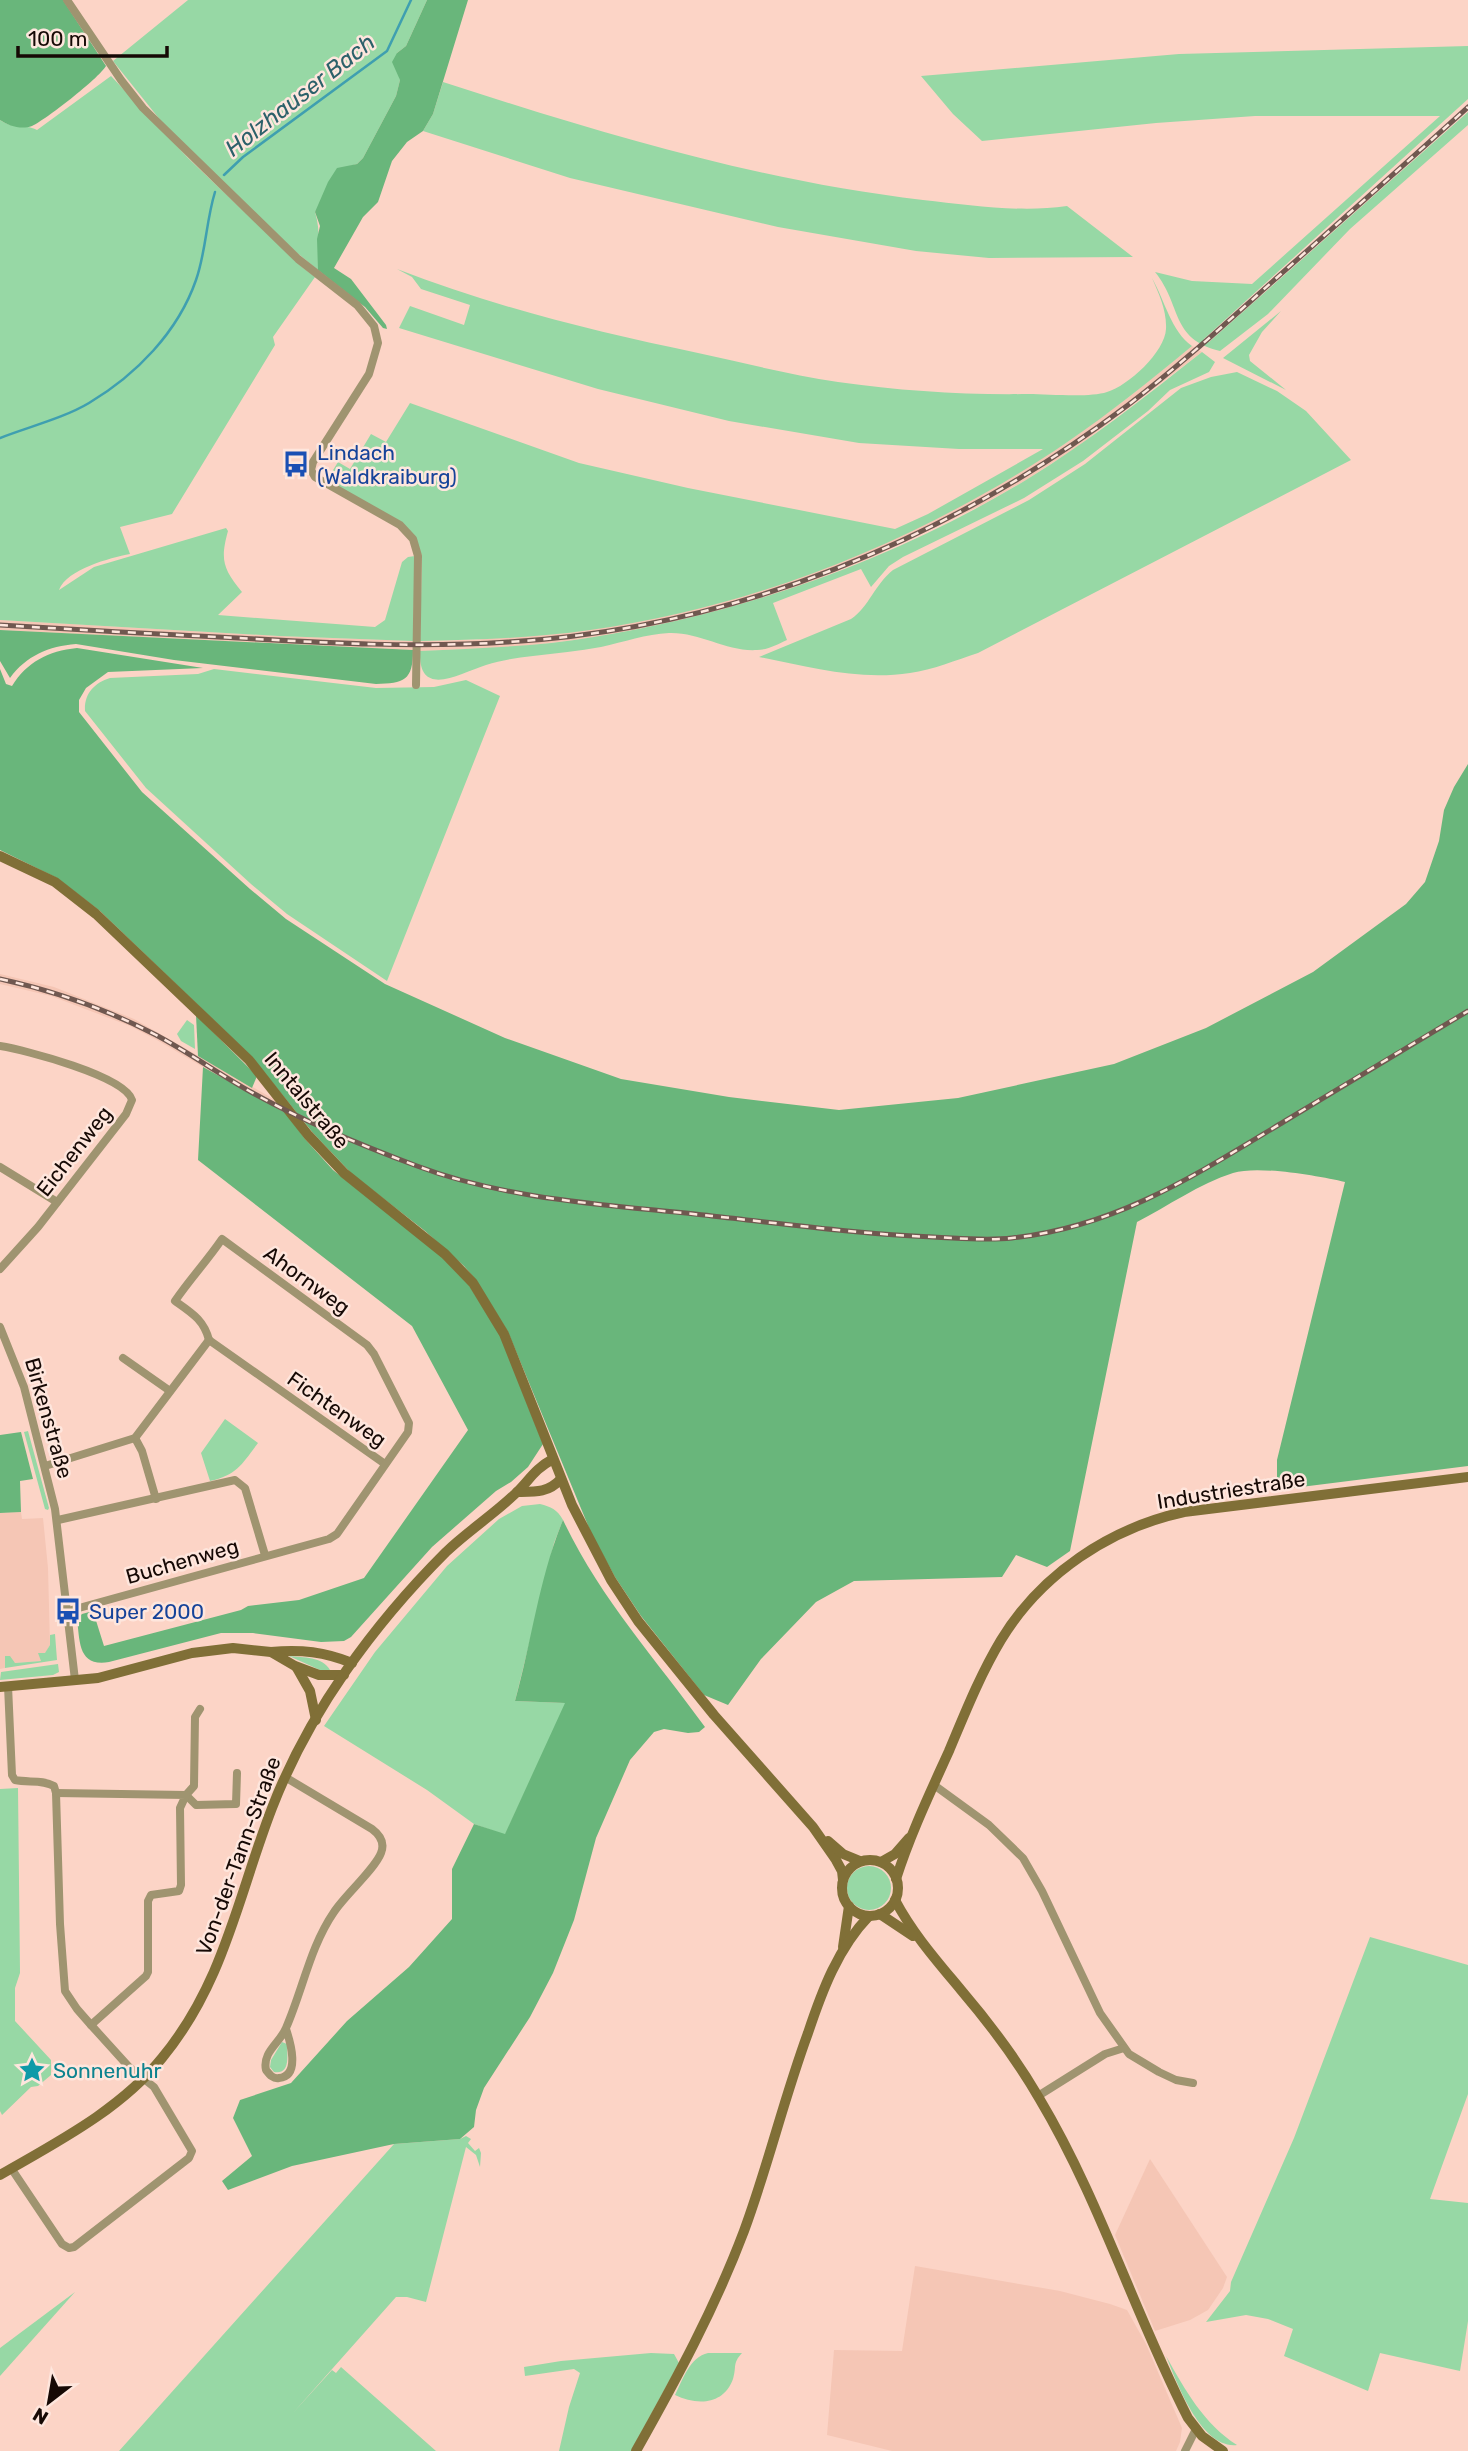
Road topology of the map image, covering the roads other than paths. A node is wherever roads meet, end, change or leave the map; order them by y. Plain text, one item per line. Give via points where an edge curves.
1 (67, 0) edge
2 (416, 685) dead end
3 (0, 856) edge
4 (0, 1046) edge
5 (0, 1167) edge
6 (57, 1202) junction
7 (0, 1269) edge
8 (1, 1330) edge
9 (209, 1340) junction
10 (123, 1358) dead end
11 (170, 1391) junction
12 (135, 1438) junction
13 (553, 1459) junction
14 (385, 1464) junction
15 (46, 1466) junction
16 (1468, 1477) edge
17 (561, 1479) junction
18 (542, 1492) junction
19 (517, 1493) junction
20 (156, 1499) junction
21 (572, 1505) junction
22 (58, 1520) junction
23 (265, 1555) junction
24 (68, 1611) junction
25 (271, 1652) junction
26 (352, 1663) junction
27 (295, 1666) junction
28 (344, 1675) junction
29 (75, 1680) junction
30 (4, 1686) edge
31 (200, 1709) dead end
32 (316, 1720) junction
33 (237, 1773) dead end
34 (285, 1777) junction
35 (934, 1785) junction
36 (56, 1793) junction
37 (186, 1795) junction
38 (813, 1827) junction
39 (915, 1829) junction
40 (860, 1861) junction
41 (881, 1862) junction
42 (896, 1879) junction
43 (843, 1880) junction
44 (895, 1900) junction
45 (849, 1906) junction
46 (875, 1915) junction
47 (918, 1939) junction
48 (843, 1950) junction
49 (91, 2025) junction
50 (286, 2029) junction
51 (1124, 2048) junction
52 (143, 2078) junction
53 (1194, 2083) dead end
54 (1038, 2096) junction
55 (11, 2168) junction
56 (0, 2175) edge
57 (1196, 2429) junction
58 (636, 2451) edge
59 (1185, 2451) edge
60 (1223, 2451) edge

1 - 2 street via 143,108 298,260 357,304 374,326 378,344 369,374 313,461 312,470 315,477 400,525 413,539 418,556
3 - 13 street, Inntalstraße via 55,882 96,915 249,1060 344,1173 461,1269 504,1334
4 - 6 street, Eichenweg via 62,1061 132,1097 125,1114
5 - 6 street
6 - 7 street, Eichenweg
8 - 15 street, Birkenstraße via 24,1387
9 - 11 street
9 - 14 street, Fichtenweg
9 - 14 street, Ahornweg via 205,1326 175,1301 222,1239 374,1354 410,1427
10 - 11 street
11 - 12 street
12 - 15 street
12 - 20 street
13 - 17 street, Inntalstraße
13 - 19 street, Von-der-Tann-Straße via 537,1468
14 - 23 street, Fichtenweg via 337,1534
15 - 22 street, Birkenstraße
16 - 35 street, Industriestraße via 1184,1512 1141,1525 1091,1550 1050,1580 1002,1638 974,1690
17 - 18 street
17 - 21 street, Inntalstraße
18 - 19 street
18 - 21 street
19 - 26 street, Von-der-Tann-Straße via 446,1553
20 - 22 street
20 - 23 street via 240,1482
21 - 38 street, Inntalstraße via 638,1621
22 - 24 street, Birkenstraße
23 - 24 street, Buchenweg
24 - 29 street, Birkenstraße
25 - 26 street via 317,1651
25 - 27 street
25 - 29 street via 215,1649
26 - 28 street, Von-der-Tann-Straße
27 - 28 street via 319,1675
27 - 32 street via 310,1691
28 - 32 street, Von-der-Tann-Straße
29 - 30 street
30 - 36 street via 12,1775 20,1781 48,1782
31 - 37 street via 195,1717 194,1786
32 - 34 street, Von-der-Tann-Straße
33 - 37 street via 236,1804 197,1805
34 - 50 street via 372,1829 383,1848 324,1927
34 - 52 street, Von-der-Tann-Straße via 222,1958 182,2031
35 - 39 street, Industriestraße
35 - 51 street via 989,1825 1023,1858 1094,2001
36 - 37 street
36 - 49 street via 63,1983 69,1999
37 - 49 street via 180,1808 179,1891 151,1895 148,1901 148,1972
38 - 40 street via 843,1854
38 - 43 street via 836,1860
39 - 41 street, Industriestraße via 895,1854
39 - 42 street, Industriestraße
40 - 41 street
40 - 43 street
41 - 42 street
42 - 44 street
43 - 45 street via 843,1896
44 - 46 street
44 - 47 street
45 - 46 street
45 - 48 street
46 - 47 street
46 - 48 street
47 - 54 street via 992,2029
48 - 58 street via 814,2014 728,2270 692,2349
49 - 52 street
50 - 50 street via 265,2063 269,2074 278,2079 292,2066
51 - 53 street via 1143,2064
51 - 54 street via 1105,2053
52 - 55 street, Von-der-Tann-Straße via 64,2138
52 - 55 street via 191,2147 191,2155 74,2247 62,2244
54 - 57 street via 1071,2156
55 - 56 street, Von-der-Tann-Straße
57 - 59 street
57 - 60 street

